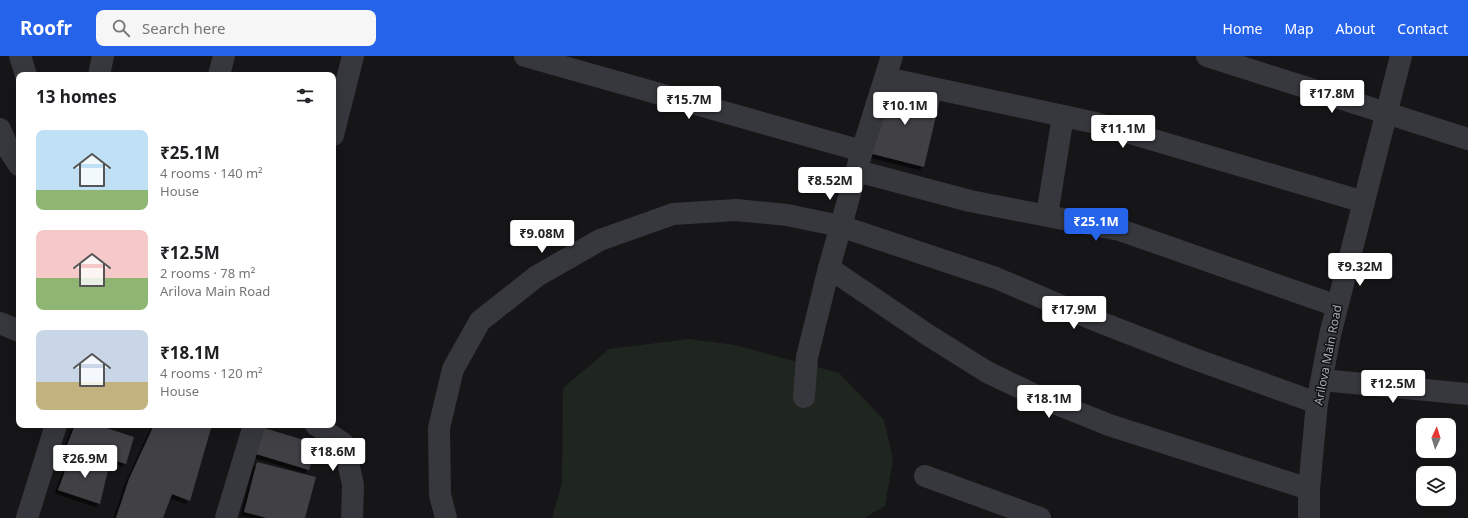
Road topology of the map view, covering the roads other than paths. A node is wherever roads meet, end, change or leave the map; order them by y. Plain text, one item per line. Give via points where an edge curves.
1 (20, 56) edge
2 (103, 56) edge
3 (224, 56) edge
4 (353, 56) edge
5 (525, 56) edge
6 (892, 56) edge
7 (1207, 56) edge
8 (1401, 56) edge
9 (25, 72) edge
10 (100, 72) edge
11 (220, 72) edge
12 (886, 78) junction
13 (1387, 113) junction
14 (1062, 116) junction
15 (336, 123) edge
16 (0, 129) edge
17 (1468, 139) edge
18 (16, 160) edge
19 (859, 161) junction
20 (1364, 202) junction
21 (1047, 215) junction
22 (840, 226) junction
23 (829, 268) junction
24 (1337, 306) junction
25 (0, 323) edge
26 (16, 330) edge
27 (1322, 380) junction
28 (1468, 394) edge
29 (804, 397) dead end
30 (1317, 403) junction
31 (55, 428) edge
32 (253, 428) edge
33 (320, 428) edge
34 (925, 476) dead end
35 (1309, 489) junction
36 (27, 518) edge
37 (226, 518) edge
38 (352, 518) edge
39 (446, 518) edge
40 (1040, 518) edge
41 (1309, 518) edge

1 - 9 street
2 - 10 street
3 - 11 street
4 - 15 street
5 - 19 street
6 - 12 street
7 - 13 street
8 - 13 street, Arilova Main Road
12 - 14 street
12 - 19 street
13 - 17 street
13 - 20 street, Arilova Main Road
14 - 20 street via 1096,123
14 - 21 street
16 - 18 street
19 - 21 street via 970,200
19 - 22 street
20 - 24 street, Arilova Main Road
21 - 24 street via 1120,230
22 - 23 street
22 - 30 street via 996,278 1097,321
22 - 39 street via 787,215 736,210 673,214 600,240 537,276 480,321 452,369 439,428 440,495
23 - 29 street via 807,357
23 - 35 street via 981,368 1037,396 1109,425
24 - 27 street, Arilova Main Road
25 - 26 street
27 - 28 street
27 - 30 street, Arilova Main Road
30 - 35 street, Arilova Main Road
31 - 36 street
32 - 37 street
33 - 38 street via 344,444 353,485
34 - 40 street
35 - 41 street, Arilova Main Road

